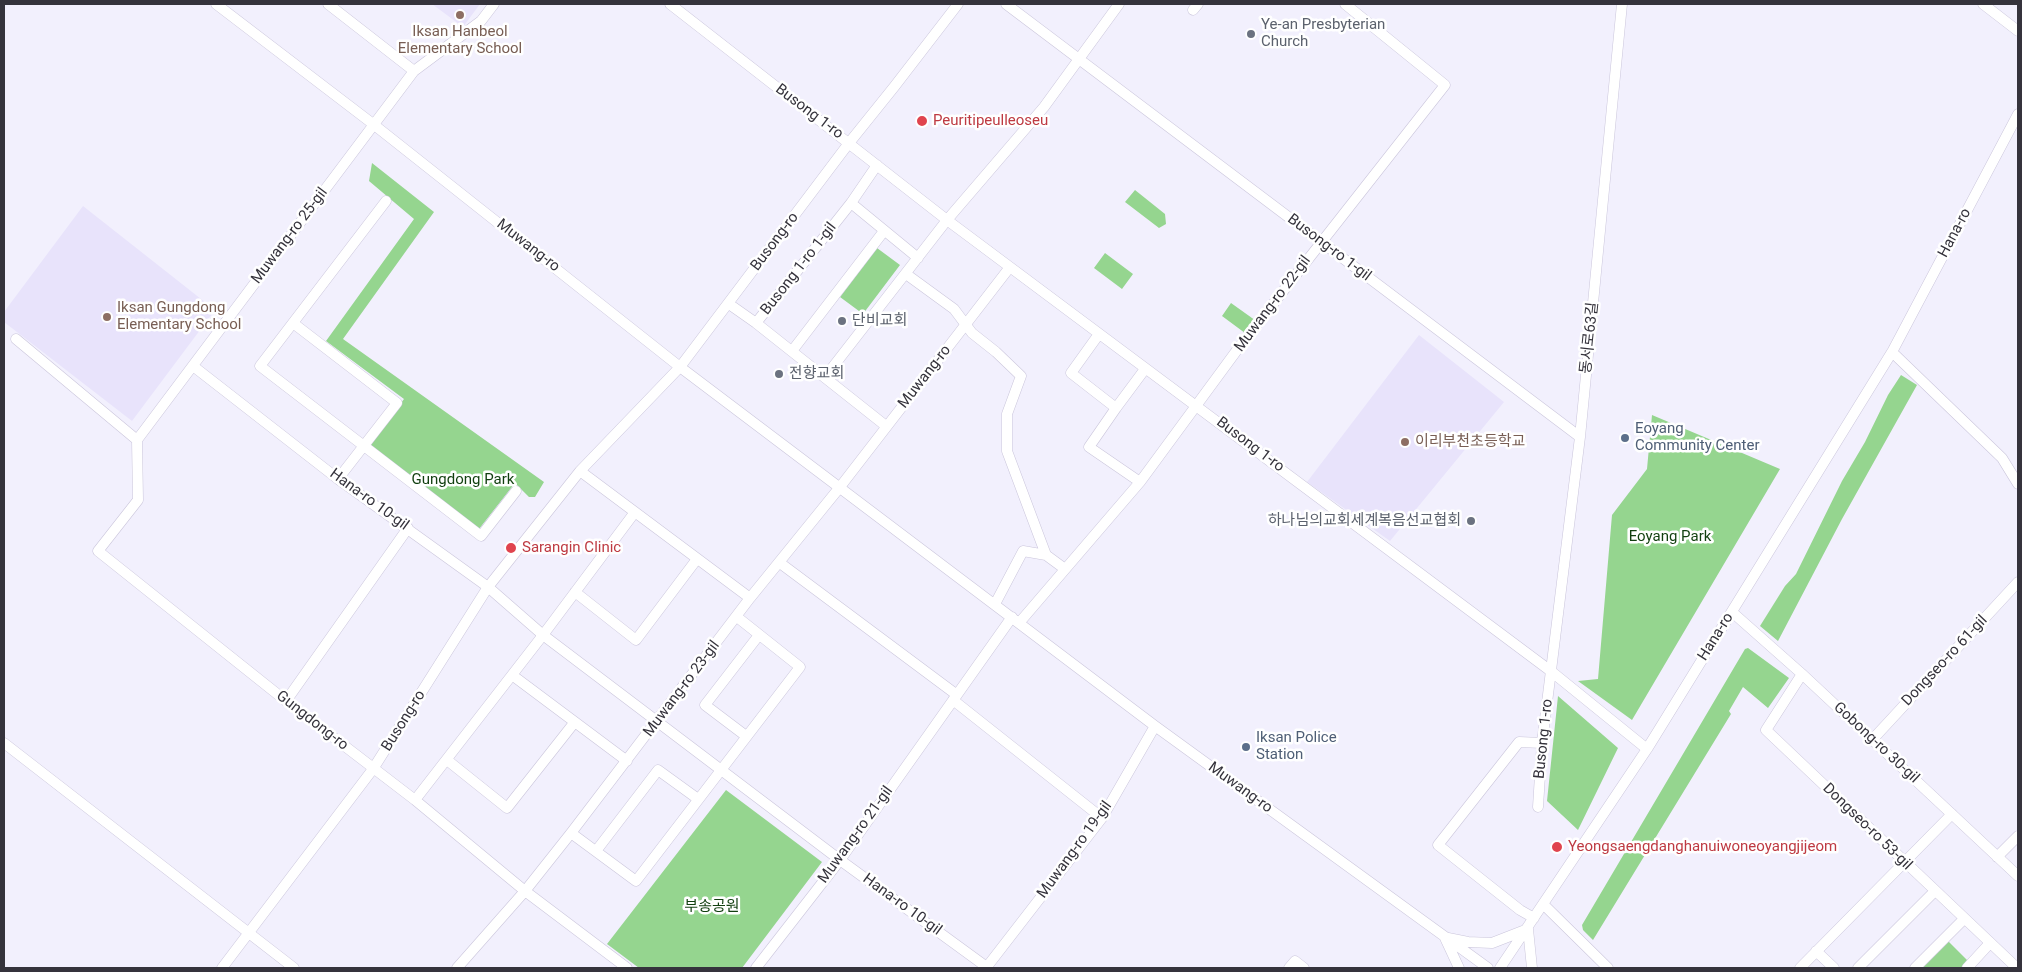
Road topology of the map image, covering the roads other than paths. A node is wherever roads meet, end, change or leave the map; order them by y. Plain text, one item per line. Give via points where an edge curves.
1 (216, 4) edge
2 (328, 4) edge
3 (494, 4) edge
4 (670, 4) edge
5 (958, 4) edge
6 (1006, 4) edge
7 (1119, 4) edge
8 (1345, 4) edge
9 (1622, 4) edge
10 (1983, 4) edge
11 (2018, 31) edge
12 (1080, 57) junction
13 (414, 70) junction
14 (2018, 114) edge
15 (373, 124) junction
16 (849, 143) junction
17 (877, 165) junction
18 (386, 200) dead end
19 (851, 203) junction
20 (947, 220) junction
21 (884, 231) junction
22 (1321, 242) junction
23 (918, 258) junction
24 (1010, 267) junction
25 (906, 274) junction
26 (729, 304) junction
27 (293, 323) junction
28 (756, 323) junction
29 (966, 324) junction
30 (1099, 334) junction
31 (16, 339) dead end
32 (792, 351) junction
33 (1892, 352) junction
34 (193, 366) junction
35 (680, 367) junction
36 (1145, 369) junction
37 (825, 377) junction
38 (1197, 406) junction
39 (1116, 408) junction
40 (886, 426) junction
41 (1580, 437) junction
42 (137, 440) junction
43 (364, 445) junction
44 (580, 470) junction
45 (338, 479) junction
46 (1140, 482) junction
47 (2018, 484) edge
48 (840, 487) junction
49 (516, 491) dead end
50 (635, 512) junction
51 (408, 528) junction
52 (1046, 555) junction
53 (697, 559) junction
54 (780, 563) junction
55 (1065, 569) junction
56 (2018, 582) edge
57 (488, 587) junction
58 (575, 592) junction
59 (750, 598) junction
60 (995, 604) junction
61 (1732, 612) junction
62 (737, 617) junction
63 (1015, 620) junction
64 (543, 635) junction
65 (759, 635) junction
66 (1552, 672) junction
67 (1802, 674) junction
68 (512, 675) junction
69 (955, 697) junction
70 (286, 701) junction
71 (657, 721) junction
72 (574, 723) junction
73 (1155, 726) junction
74 (746, 736) junction
75 (1872, 740) junction
76 (4, 742) edge
77 (1542, 743) junction
78 (1647, 749) junction
79 (447, 760) junction
80 (627, 761) junction
81 (373, 769) junction
82 (720, 769) junction
83 (698, 799) junction
84 (415, 800) junction
85 (1538, 807) dead end
86 (1952, 814) junction
87 (1102, 818) junction
88 (571, 833) junction
89 (2018, 836) edge
90 (596, 851) junction
91 (1997, 857) junction
92 (840, 860) junction
93 (1904, 862) junction
94 (2018, 876) edge
95 (1935, 891) junction
96 (525, 892) junction
97 (1543, 904) junction
98 (1534, 918) junction
99 (1964, 919) junction
100 (1528, 929) junction
101 (249, 933) junction
102 (1445, 937) junction
103 (1990, 943) junction
104 (1816, 951) junction
105 (222, 968) edge
106 (294, 968) edge
107 (457, 968) edge
108 (627, 968) edge
109 (756, 968) edge
110 (987, 968) edge
111 (1289, 968) edge
112 (1304, 968) edge
113 (1460, 968) edge
114 (1488, 968) edge
115 (1500, 968) edge
116 (1532, 968) edge
117 (1608, 968) edge
118 (1800, 968) edge
119 (1834, 968) edge
120 (1858, 968) edge
121 (1915, 968) edge
122 (1967, 968) edge
123 (2017, 968) edge

1 - 15 street, Muwang-ro
2 - 13 street
3 - 13 street, Muwang-ro 25-gil via 481,22
4 - 16 street, Busong 1-ro
5 - 16 street, Busong-ro
6 - 12 street, Busong-ro 1-gil
7 - 12 street
8 - 22 street, Muwang-ro 22-gil via 1445,86
9 - 41 street, 동서로63길
10 - 11 street
12 - 20 street via 1044,108
12 - 22 street, Busong-ro 1-gil
13 - 15 street, Muwang-ro 25-gil
14 - 33 street, Hana-ro
15 - 34 street, Muwang-ro 25-gil
15 - 35 street, Muwang-ro
16 - 17 street, Busong 1-ro
16 - 26 street, Busong-ro
17 - 19 street, Busong 1-ro 1-gil
17 - 20 street, Busong 1-ro
18 - 27 street
19 - 21 street
19 - 28 street, Busong 1-ro 1-gil
20 - 23 street
20 - 24 street, Busong 1-ro
21 - 23 street
21 - 32 street
22 - 38 street, Muwang-ro 22-gil
22 - 41 street, Busong-ro 1-gil
23 - 25 street
24 - 29 street, Muwang-ro
24 - 30 street, Busong 1-ro
25 - 29 street via 954,309
25 - 37 street
26 - 28 street
26 - 35 street, Busong-ro
27 - 43 street via 397,403
27 - 43 street via 260,366
28 - 32 street, Busong 1-ro 1-gil
29 - 40 street, Muwang-ro
29 - 52 street via 1021,376 1007,414 1007,451
30 - 36 street, Busong 1-ro
30 - 39 street via 1071,373
31 - 42 street
32 - 37 street, Busong 1-ro 1-gil
33 - 47 street via 2002,458
33 - 61 street, Hana-ro
34 - 42 street, Muwang-ro 25-gil
34 - 45 street, Hana-ro 10-gil
35 - 44 street, Busong-ro
35 - 48 street, Muwang-ro
36 - 38 street, Busong 1-ro
36 - 39 street
37 - 40 street, Busong 1-ro 1-gil
38 - 46 street, Muwang-ro 22-gil
38 - 66 street, Busong 1-ro
39 - 46 street via 1089,447
40 - 48 street, Muwang-ro
41 - 66 street, 동서로63길
42 - 70 street, Gungdong-ro via 138,500 98,551
43 - 45 street
43 - 49 street via 481,536
44 - 50 street
44 - 57 street, Busong-ro
45 - 51 street, Hana-ro 10-gil
46 - 55 street, Muwang-ro 22-gil
48 - 54 street, Muwang-ro 23-gil
48 - 60 street, Muwang-ro
50 - 53 street
50 - 58 street
51 - 57 street, Hana-ro 10-gil
51 - 70 street
52 - 55 street
52 - 60 street via 1023,551
53 - 58 street via 636,640
53 - 59 street
54 - 59 street, Muwang-ro 23-gil
54 - 69 street
55 - 63 street, Muwang-ro 22-gil
56 - 75 street, Dongseo-ro 61-gil
57 - 64 street, Hana-ro 10-gil
57 - 81 street, Busong-ro
58 - 64 street
59 - 62 street, Muwang-ro 23-gil
60 - 63 street, Muwang-ro
61 - 67 street, Gobong-ro 30-gil
61 - 78 street, Hana-ro
62 - 65 street
62 - 71 street, Muwang-ro 23-gil
63 - 69 street, Muwang-ro 21-gil
63 - 73 street, Muwang-ro
64 - 68 street
64 - 71 street, Hana-ro 10-gil
65 - 74 street via 706,705
65 - 74 street via 800,666
66 - 77 street, Busong 1-ro
66 - 78 street, Busong 1-ro
67 - 75 street, Gobong-ro 30-gil
67 - 93 street, Dongseo-ro 53-gil via 1766,730
68 - 72 street
68 - 79 street
69 - 87 street
69 - 92 street, Muwang-ro 21-gil
70 - 81 street, Gungdong-ro
71 - 80 street, Muwang-ro 23-gil
71 - 82 street, Hana-ro 10-gil
72 - 79 street via 507,808
72 - 80 street
73 - 87 street, Muwang-ro 19-gil
73 - 102 street, Muwang-ro
74 - 82 street
75 - 86 street, Gobong-ro 30-gil
76 - 101 street
77 - 85 street, Busong 1-ro
77 - 98 street via 1519,742 1438,845
78 - 97 street, Hana-ro
79 - 84 street
80 - 88 street, Muwang-ro 23-gil
81 - 84 street, Gungdong-ro
81 - 101 street, Busong-ro
82 - 83 street
82 - 92 street, Hana-ro 10-gil
83 - 90 street via 658,770
83 - 90 street via 636,881
84 - 96 street, Gungdong-ro
86 - 91 street, Gobong-ro 30-gil
86 - 93 street
87 - 110 street, Muwang-ro 19-gil
88 - 90 street
88 - 96 street, Muwang-ro 23-gil
89 - 91 street
91 - 94 street, Gobong-ro 30-gil
92 - 109 street, Muwang-ro 21-gil
92 - 110 street, Hana-ro 10-gil
93 - 95 street, Dongseo-ro 53-gil
93 - 104 street
95 - 99 street, Dongseo-ro 53-gil
95 - 120 street
96 - 107 street
96 - 108 street, Gungdong-ro
97 - 98 street, Hana-ro
97 - 117 street
98 - 100 street, Hana-ro
99 - 103 street, Dongseo-ro 53-gil
99 - 121 street
100 - 102 street via 1492,943
100 - 115 street, Hana-ro
100 - 116 street
101 - 105 street, Busong-ro
101 - 106 street
102 - 113 street
102 - 114 street, Muwang-ro
103 - 122 street
103 - 123 street, Dongseo-ro 53-gil
104 - 118 street
104 - 119 street
111 - 112 street via 1295,961

